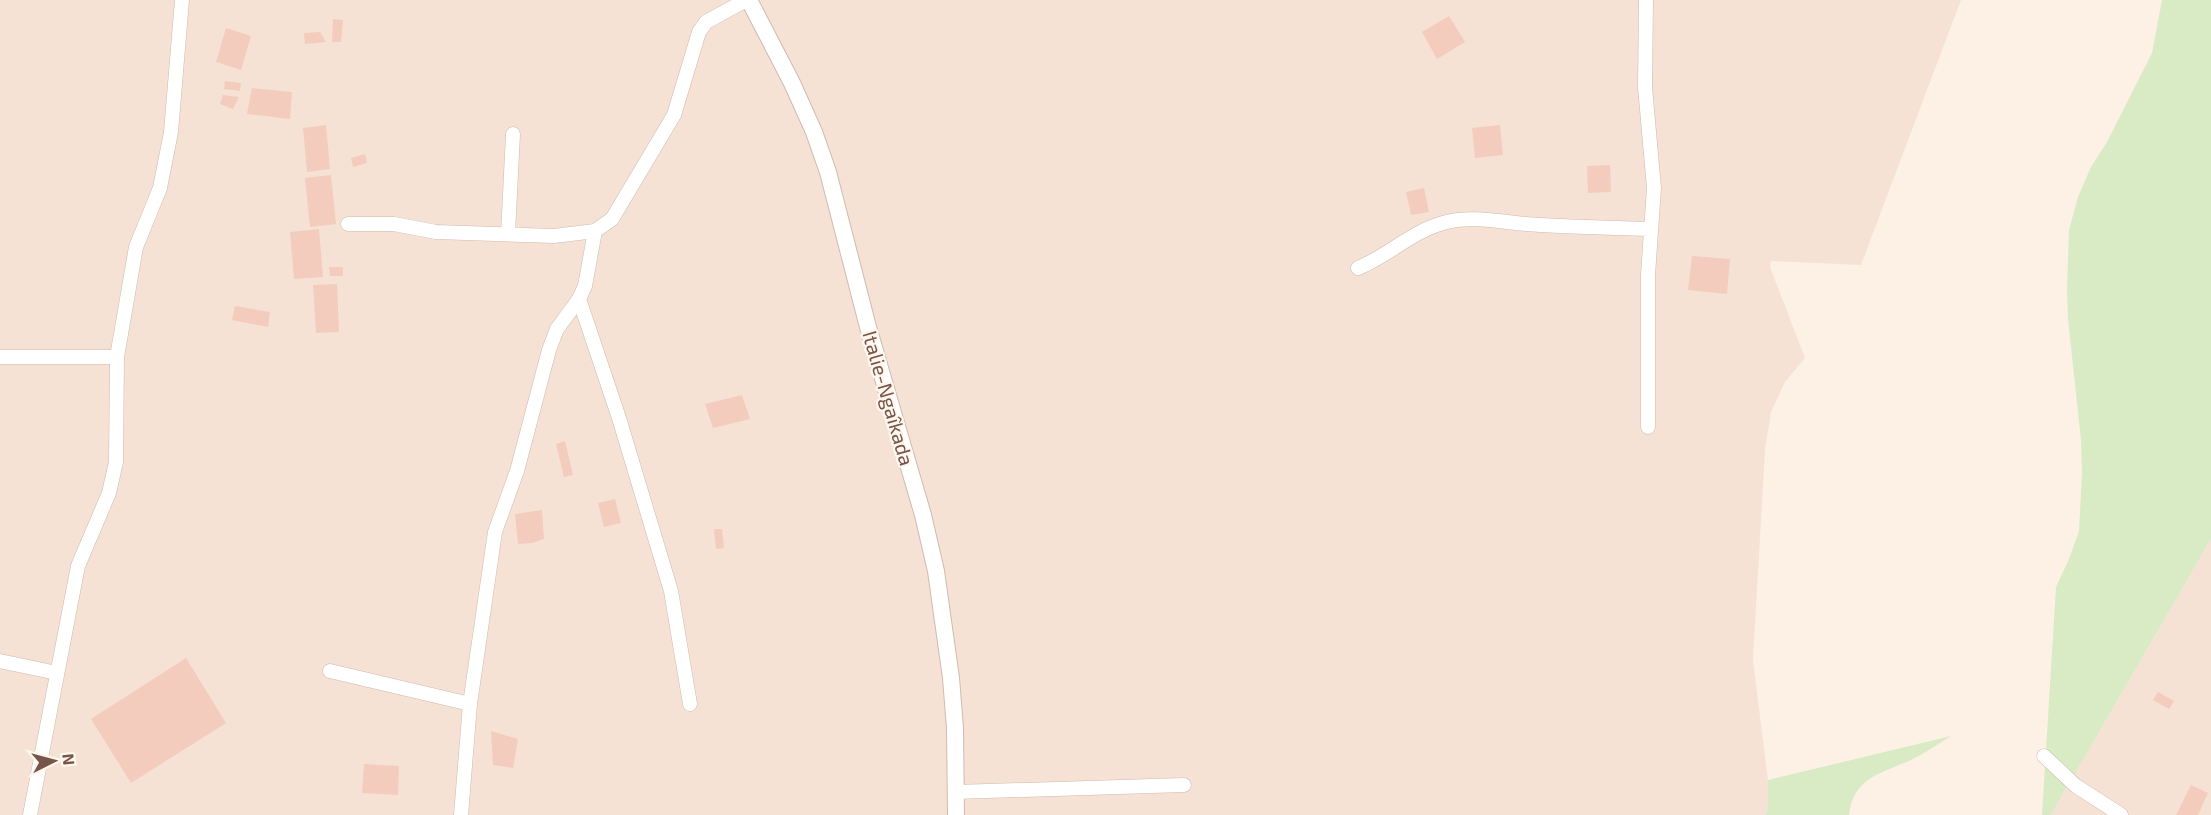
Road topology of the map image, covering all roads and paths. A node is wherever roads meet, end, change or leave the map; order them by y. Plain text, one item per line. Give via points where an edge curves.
1 (182, 0) edge
2 (748, 0) edge
3 (1646, 0) edge
4 (513, 134) dead end
5 (348, 224) dead end
6 (1651, 229) junction
7 (596, 231) junction
8 (508, 234) junction
9 (1358, 268) dead end
10 (579, 299) junction
11 (0, 357) edge
12 (117, 357) junction
13 (1648, 427) dead end
14 (0, 661) edge
15 (330, 671) dead end
16 (57, 673) junction
17 (470, 704) junction
18 (690, 704) dead end
19 (2044, 756) dead end
20 (1184, 785) dead end
21 (955, 792) junction
22 (30, 815) edge
23 (461, 815) edge
24 (956, 815) edge
25 (2121, 815) edge

1 - 12 street via 171,132 160,188 136,247
2 - 7 street via 705,22 674,115 612,219
2 - 21 street, Italie-Ngaîkada via 792,83 828,172 923,515 936,571 951,678
3 - 6 street via 1645,87 1654,188
4 - 8 street
5 - 8 street
6 - 9 street via 1466,219 1408,237 1378,260
6 - 13 street
7 - 8 street via 554,236
7 - 10 street
10 - 17 street via 557,329 549,350 517,471 495,531
10 - 18 street via 671,591
11 - 12 street
12 - 16 street via 116,462 109,493 78,566
14 - 16 street
15 - 17 street
16 - 22 street
17 - 23 street
19 - 25 street via 2076,786
20 - 21 street
21 - 24 street, Italie-Ngaîkada

